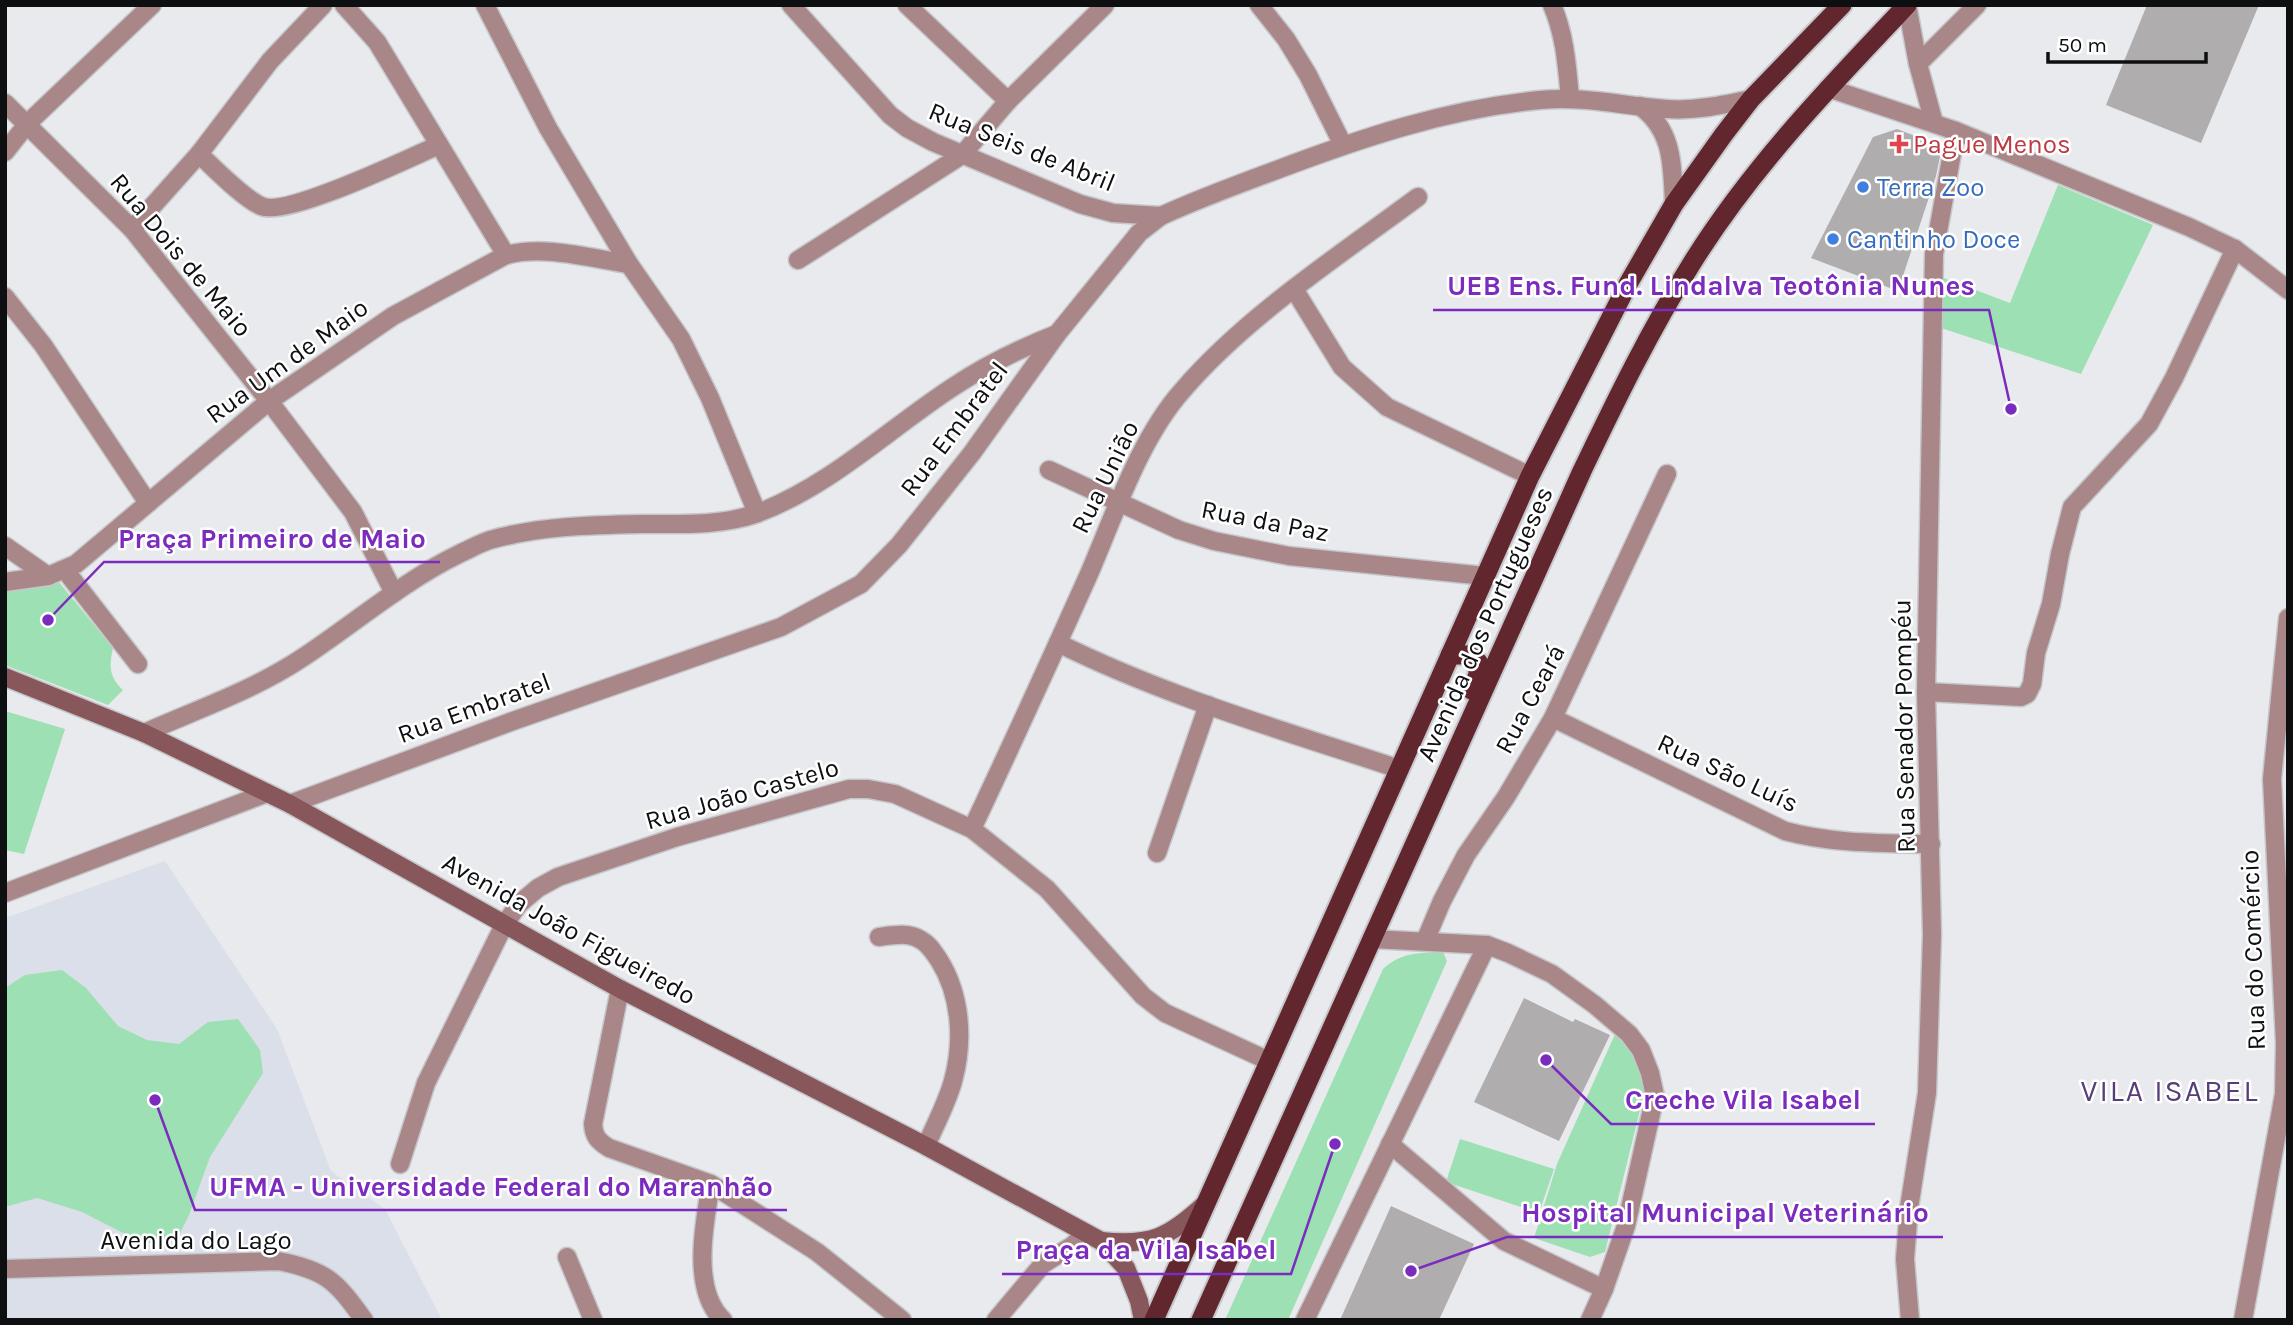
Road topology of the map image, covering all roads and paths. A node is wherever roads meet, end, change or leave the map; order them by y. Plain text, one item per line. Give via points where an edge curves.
1 (152, 5) edge
2 (323, 5) edge
3 (344, 5) edge
4 (485, 5) edge
5 (791, 5) edge
6 (906, 5) edge
7 (1259, 5) edge
8 (1552, 5) edge
9 (1842, 5) edge
10 (1907, 5) edge
11 (1977, 5) edge
12 (1097, 8) edge
13 (1919, 64) junction
14 (1828, 88) junction
15 (1570, 98) junction
16 (1751, 99) junction
17 (1008, 102) junction
18 (5, 103) edge
19 (1640, 106) junction
20 (1934, 122) junction
21 (28, 123) junction
22 (1956, 131) junction
23 (439, 145) junction
24 (1343, 145) junction
25 (5, 152) edge
26 (199, 154) junction
27 (961, 155) junction
28 (1418, 197) dead end
29 (1674, 204) junction
30 (1161, 216) junction
31 (132, 229) junction
32 (2235, 249) junction
33 (506, 255) junction
34 (798, 260) dead end
35 (629, 264) junction
36 (1294, 289) junction
37 (2288, 290) edge
38 (5, 297) edge
39 (1057, 334) junction
40 (269, 401) junction
41 (1049, 470) dead end
42 (1667, 474) dead end
43 (1530, 476) junction
44 (148, 503) junction
45 (1120, 503) junction
46 (757, 513) junction
47 (5, 546) edge
48 (65, 570) junction
49 (48, 576) junction
50 (1485, 576) junction
51 (5, 582) edge
52 (394, 593) junction
53 (2287, 625) edge
54 (1058, 643) junction
55 (1450, 655) junction
56 (138, 664) dead end
57 (5, 677) edge
58 (1926, 692) junction
59 (1208, 705) junction
60 (1553, 718) junction
61 (144, 733) junction
62 (1399, 769) junction
63 (267, 793) junction
64 (290, 804) junction
65 (972, 829) junction
66 (1931, 844) junction
67 (1412, 851) junction
68 (1157, 853) dead end
69 (5, 893) edge
70 (504, 925) junction
71 (879, 937) dead end
72 (1372, 939) junction
73 (1425, 941) junction
74 (1487, 945) junction
75 (2284, 950) edge
76 (620, 989) junction
77 (1269, 1061) junction
78 (2286, 1094) edge
79 (1390, 1144) junction
80 (926, 1146) junction
81 (400, 1164) dead end
82 (711, 1184) junction
83 (1206, 1203) junction
84 (1093, 1237) junction
85 (567, 1257) dead end
86 (5, 1269) edge
87 (1604, 1289) junction
88 (364, 1320) edge
89 (593, 1320) edge
90 (723, 1320) edge
91 (902, 1320) edge
92 (996, 1320) edge
93 (1143, 1320) edge
94 (1154, 1320) edge
95 (1201, 1320) edge
96 (1305, 1320) edge
97 (1590, 1320) edge
98 (1910, 1320) edge
99 (2244, 1320) edge

1 - 21 street
2 - 26 street via 270,61
3 - 23 street via 377,42
4 - 35 street via 548,128
5 - 27 street, Rua Seis de Abril via 890,115
6 - 17 street
7 - 24 street via 1308,75
8 - 15 street via 1566,48
9 - 16 highway, Avenida dos Portugueses
10 - 13 street
10 - 14 highway, Avenida dos Portugueses
11 - 13 street
12 - 17 street
13 - 20 street
14 - 20 street
14 - 67 highway, Avenida dos Portugueses via 1730,208 1639,353
15 - 19 street, Rua Embratel
15 - 24 street, Rua Embratel via 1434,117
16 - 19 street, Rua Embratel via 1688,109
16 - 29 highway, Avenida dos Portugueses
17 - 27 street
18 - 21 street, Rua Dois de Maio
19 - 29 street via 1652,114 1665,136
20 - 22 street
21 - 25 street
21 - 31 street, Rua Dois de Maio
22 - 32 street
22 - 58 street, Rua Senador Pompéu via 1934,254
23 - 26 street via 307,201 277,208 263,208
23 - 33 street
24 - 30 street, Rua Embratel
26 - 31 street
27 - 30 street, Rua Seis de Abril via 1080,204 1113,213
27 - 34 street
28 - 36 street, Rua União
29 - 43 highway, Avenida dos Portugueses
30 - 39 street, Rua Embratel via 1139,233
31 - 40 street, Rua Dois de Maio
32 - 37 street
32 - 58 street via 2149,424 2073,507 2027,694
33 - 35 street, Rua Um de Maio via 539,250
33 - 40 street, Rua Um de Maio via 393,316
35 - 46 street via 681,339
36 - 43 street via 1342,367 1387,407
36 - 45 street, Rua União via 1180,392 1142,450
38 - 44 street via 43,345
39 - 46 street via 1015,351 963,381 801,492
39 - 64 street, Rua Embratel via 972,453 899,545 861,584 781,627
40 - 44 street, Rua Um de Maio
40 - 52 street, Rua Dois de Maio via 353,512
41 - 45 street, Rua da Paz
42 - 60 street, Rua Ceará
43 - 50 highway, Avenida dos Portugueses
44 - 48 street, Rua Um de Maio
45 - 50 street, Rua da Paz via 1214,541 1289,556
45 - 54 street, Rua União
46 - 52 street via 693,524 580,525 507,536 441,563
47 - 49 street
48 - 49 street, Rua Um de Maio
48 - 56 street
49 - 51 street, Rua Um de Maio
50 - 55 highway, Avenida dos Portugueses
52 - 61 street via 300,660
53 - 75 street, Rua do Comércio via 2272,779
54 - 59 street
54 - 65 street, Rua União
55 - 62 highway, Avenida dos Portugueses
55 - 67 highway via 1475,657 1478,675 1422,795
57 - 61 main road, Avenida João Figueiredo
58 - 66 street, Rua Senador Pompéu
59 - 62 street
59 - 68 street
60 - 66 street, Rua São Luís via 1785,831 1809,838
60 - 73 street, Rua Ceará via 1466,855
61 - 63 main road, Avenida João Figueiredo
62 - 77 highway, Avenida dos Portugueses
63 - 64 main road, Avenida João Figueiredo
63 - 69 street
64 - 70 main road, Avenida João Figueiredo
65 - 70 street, Rua João Castelo via 895,794 849,789 677,837 558,877 519,904
65 - 77 street, Rua João Castelo via 1047,889 1150,1002
66 - 98 street, Rua Senador Pompéu via 1927,1093 1905,1259
67 - 72 highway, Avenida dos Portugueses
70 - 76 main road, Avenida João Figueiredo
70 - 81 street, Rua João Castelo via 426,1083
71 - 80 street via 903,934 921,939 954,991 959,1017 953,1082
72 - 73 street
72 - 95 highway, Avenida dos Portugueses
73 - 74 street
74 - 79 street
74 - 87 street via 1552,974 1595,1005 1629,1034 1650,1073 1655,1096 1626,1226
75 - 78 street, Rua do Comércio
76 - 80 main road, Avenida João Figueiredo
76 - 82 street via 594,1135 609,1148
77 - 83 highway, Avenida dos Portugueses
78 - 99 street, Rua do Comércio
79 - 87 street via 1504,1241
79 - 96 street
80 - 84 main road, Avenida João Figueiredo
82 - 90 street via 702,1247 704,1272 707,1298
82 - 91 street via 817,1252
83 - 84 main road, Avenida João Figueiredo via 1174,1231 1158,1238 1140,1242
83 - 94 highway, Avenida dos Portugueses
84 - 92 street via 1043,1264
84 - 93 main road, Avenida João Figueiredo via 1126,1268
85 - 89 street
86 - 88 street, Avenida do Lago via 278,1261 315,1270 330,1279
87 - 97 street

